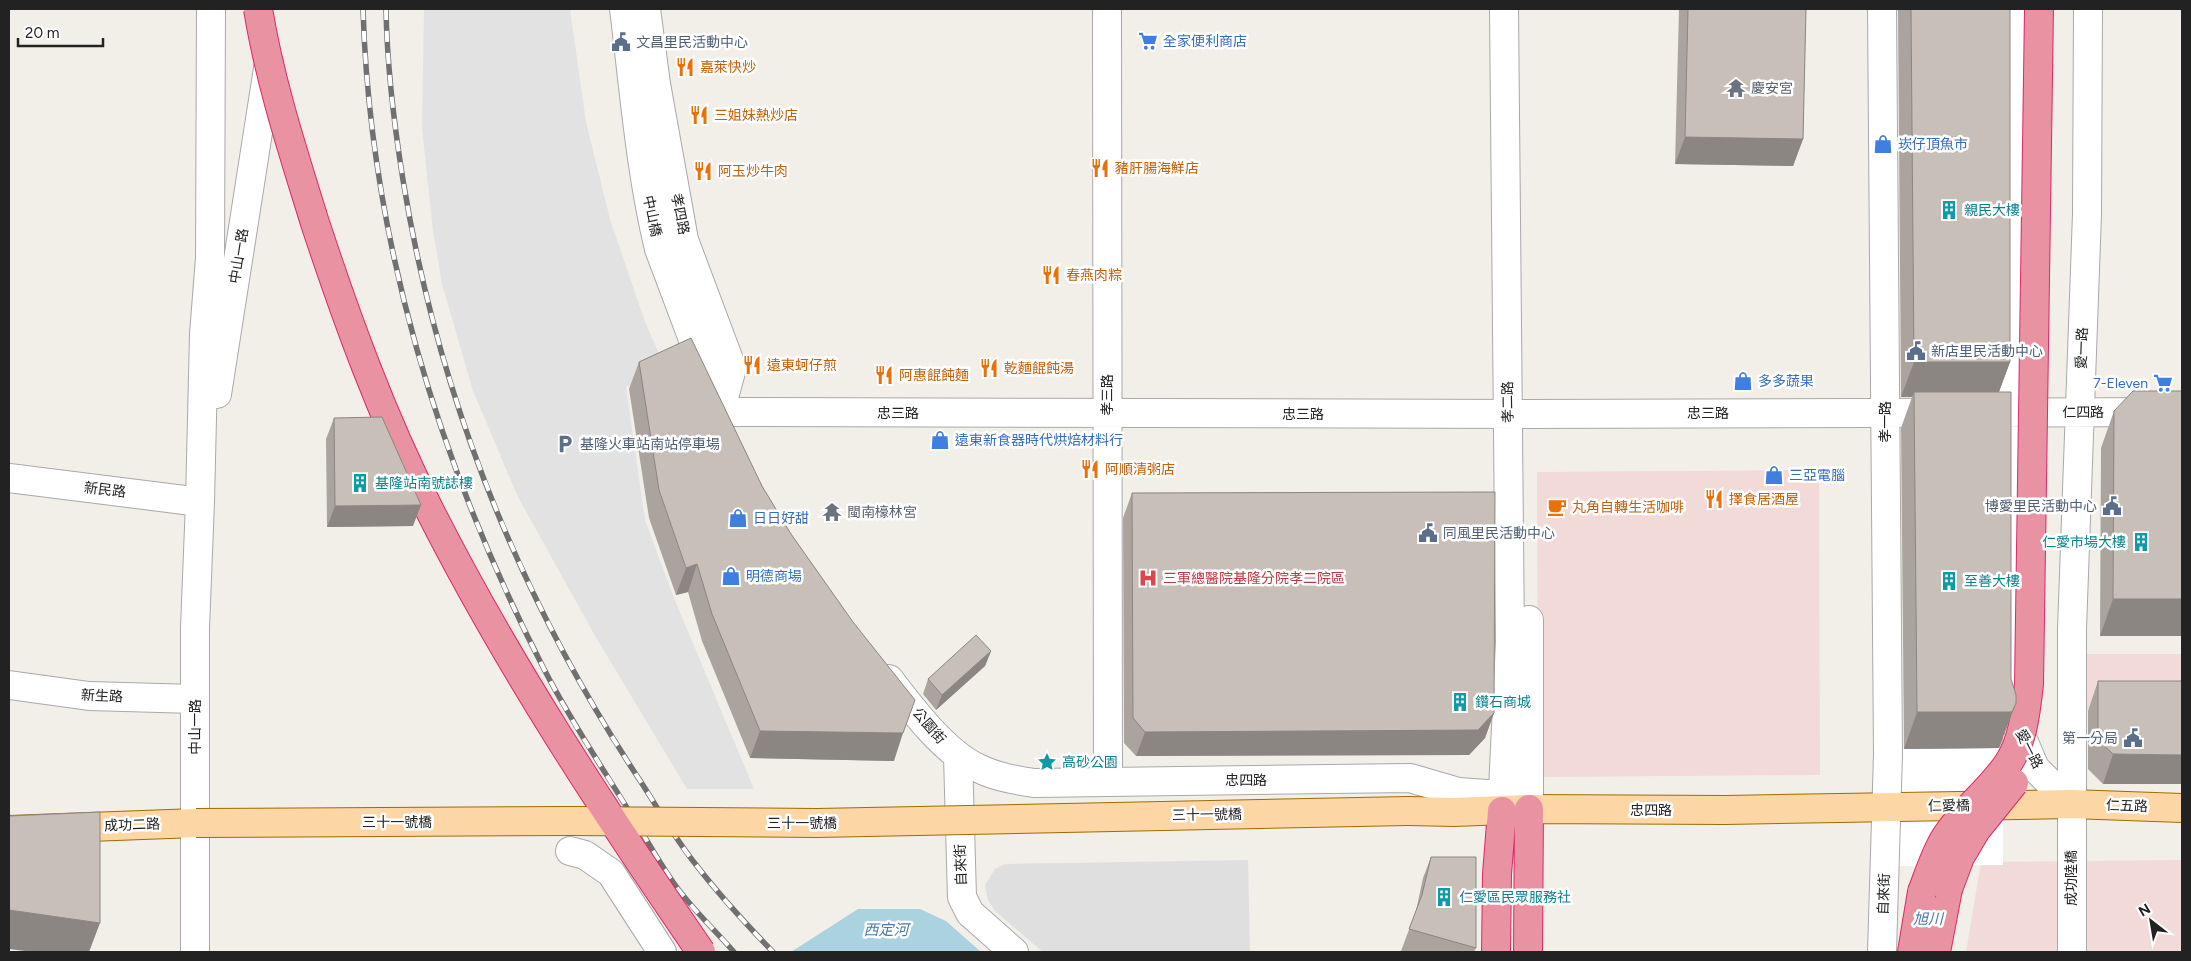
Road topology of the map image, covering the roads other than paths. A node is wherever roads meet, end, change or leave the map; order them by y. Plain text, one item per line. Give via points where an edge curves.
1 (211, 9) edge
2 (258, 9) edge
3 (271, 9) edge
4 (624, 9) edge
5 (646, 9) edge
6 (1107, 9) edge
7 (1504, 9) edge
8 (1523, 9) edge
9 (1882, 9) edge
10 (2013, 9) edge
11 (2038, 9) edge
12 (2055, 9) edge
13 (2088, 9) edge
14 (1885, 412) junction
15 (2014, 412) junction
16 (2080, 412) junction
17 (2182, 412) edge
18 (1108, 414) junction
19 (1517, 414) junction
20 (726, 424) junction
21 (9, 478) edge
22 (200, 502) junction
23 (874, 658) edge
24 (9, 685) edge
25 (195, 699) junction
26 (958, 756) junction
27 (1108, 781) junction
28 (1502, 803) junction
29 (2071, 804) junction
30 (1890, 807) junction
31 (2182, 808) edge
32 (1529, 810) junction
33 (1408, 811) joint
34 (196, 823) junction
35 (9, 830) edge
36 (1887, 835) joint
37 (570, 851) dead end
38 (195, 952) edge
39 (662, 952) edge
40 (701, 952) edge
41 (1014, 952) edge
42 (1496, 952) edge
43 (1528, 952) edge
44 (1882, 952) edge
45 (1912, 952) edge
46 (1936, 952) edge
47 (2072, 952) edge

1 - 22 street, 中山一路 via 210,258 204,334
2 - 40 highway, bridge via 280,109 334,279 366,367 420,489 473,592 516,666 632,851
3 - 22 street, 中山一路 via 271,45
4 - 20 street, 中山橋 via 646,192 657,242
5 - 20 street, 孝四路 via 684,240 732,368
6 - 18 street, 孝三路
7 - 19 street, 孝二路
8 - 19 street, 孝二路
9 - 14 street, 孝一路
10 - 15 street, 愛一路
11 - 45 highway, bridge via 2031,644 2027,701 2019,741 2008,765 1957,820 1944,840 1922,892
12 - 46 highway, bridge via 2047,682 2036,745 2024,771 1976,830 1960,857 1948,889
13 - 16 street, 愛一路 via 2087,214
14 - 15 street, 仁四路
14 - 19 street, 忠三路
14 - 30 street, 孝一路
15 - 16 street, 仁四路
15 - 29 street, 愛一路 via 2013,716 2035,768
16 - 17 street, 仁四路
16 - 29 street, 愛一路 via 2072,629
18 - 19 street, 忠三路
18 - 20 street, 忠三路
18 - 27 street, 孝三路
19 - 28 street, 孝二路
19 - 32 street
21 - 22 street, 新民路
22 - 25 street, 中山一路
23 - 26 street, 公園街 via 932,731
24 - 25 street, 新生路 via 89,696
25 - 34 street, 中山一路
26 - 27 street, 公園街 via 978,768 1016,780 1034,783
26 - 41 street, 自來街 via 962,897 970,913
27 - 28 street, 忠四路 via 1410,778
28 - 32 main road, 忠四路
28 - 33 main road, 忠四路 via 1454,812
28 - 42 highway
29 - 30 main road, 仁愛橋, bridge
29 - 31 main road, 仁五路
29 - 47 street, 成功陸橋
30 - 32 main road, 忠四路
30 - 36 street, 孝一路
32 - 43 highway
33 - 34 main road, 三十一號橋, bridge via 817,823
34 - 35 main road, 成功二路
34 - 38 street, 中山一路
36 - 44 street, 自來街
37 - 39 street via 585,855 611,873

